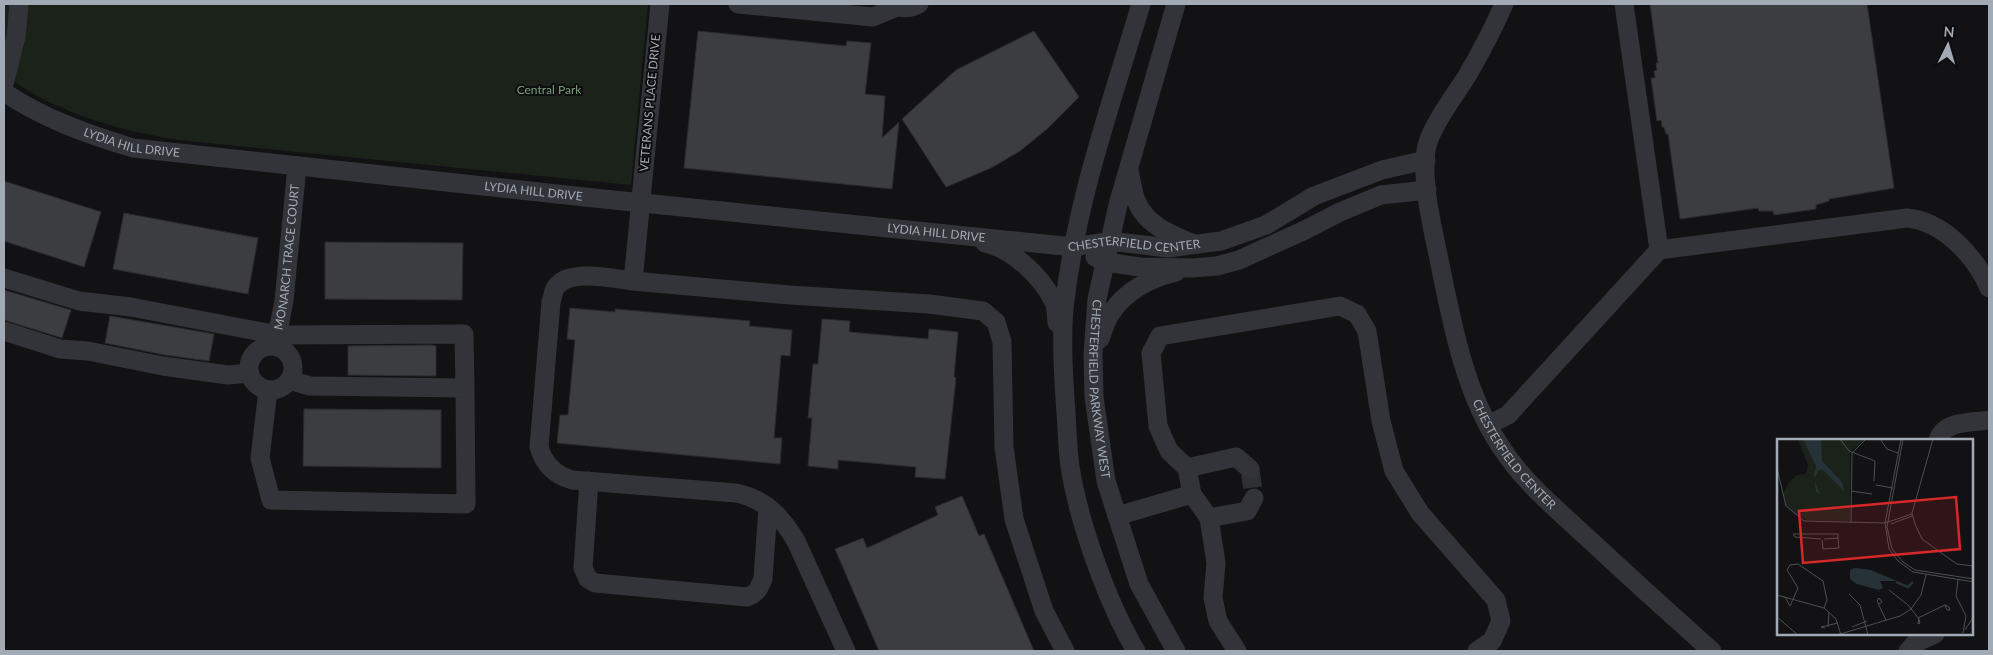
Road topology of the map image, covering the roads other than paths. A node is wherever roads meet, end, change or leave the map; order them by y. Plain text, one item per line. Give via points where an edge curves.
1 (19, 4) edge
2 (660, 4) edge
3 (738, 4) edge
4 (919, 4) edge
5 (1141, 4) edge
6 (1176, 4) edge
7 (1504, 4) edge
8 (1624, 4) edge
9 (894, 5) edge
10 (4, 84) edge
11 (4, 92) edge
12 (1426, 160) junction
13 (296, 166) junction
14 (1128, 168) junction
15 (1427, 190) junction
16 (641, 202) junction
17 (925, 231) junction
18 (1110, 242) junction
19 (1196, 244) junction
20 (1074, 247) junction
21 (1659, 250) junction
22 (1105, 262) junction
23 (1192, 268) junction
24 (4, 278) edge
25 (633, 281) junction
26 (1989, 288) edge
27 (4, 331) edge
28 (276, 341) junction
29 (1094, 354) junction
30 (1063, 357) junction
31 (249, 373) junction
32 (289, 380) junction
33 (465, 388) junction
34 (268, 390) junction
35 (1989, 420) edge
36 (1488, 424) junction
37 (1938, 439) edge
38 (1187, 468) junction
39 (1250, 469) dead end
40 (589, 482) junction
41 (1192, 494) junction
42 (1254, 498) dead end
43 (768, 507) junction
44 (1117, 516) junction
45 (1209, 518) junction
46 (1933, 635) edge
47 (846, 651) edge
48 (1065, 651) edge
49 (1136, 651) edge
50 (1176, 651) edge
51 (1237, 651) edge
52 (1477, 651) edge
53 (1712, 651) edge
54 (1908, 651) edge

1 - 10 street via 16,37
2 - 16 street, VETERANS PLACE DRIVE
3 - 9 street via 874,17
4 - 9 street via 907,8
5 - 20 street via 1087,184
6 - 14 street, CHESTERFIELD PARKWAY WEST
7 - 12 street, CHESTERFIELD CENTER via 1488,38 1432,132
8 - 21 street
11 - 13 street, LYDIA HILL DRIVE via 63,125 133,148
12 - 15 street, CHESTERFIELD CENTER
12 - 19 street, CHESTERFIELD CENTER via 1382,170 1314,196 1266,225 1220,241
13 - 16 street, LYDIA HILL DRIVE
13 - 28 street, MONARCH TRACE COURT via 284,301
14 - 18 street, CHESTERFIELD PARKWAY WEST
14 - 19 street via 1136,201 1147,218 1165,232
15 - 23 street, CHESTERFIELD CENTER via 1381,196 1240,260
15 - 36 street, CHESTERFIELD CENTER via 1446,295 1462,360
16 - 17 street, LYDIA HILL DRIVE
16 - 25 street, VETERANS PLACE DRIVE
17 - 20 street, LYDIA HILL DRIVE
17 - 30 street via 997,246 1026,265 1054,301
18 - 19 street, CHESTERFIELD CENTER via 1168,248
18 - 20 street, CHESTERFIELD CENTER
18 - 22 street, CHESTERFIELD PARKWAY WEST
20 - 22 street, CHESTERFIELD CENTER
20 - 30 street via 1065,302
21 - 26 street via 1916,219 1957,244 1977,266
21 - 36 street via 1508,415
22 - 23 street, CHESTERFIELD CENTER via 1140,267
22 - 29 street, CHESTERFIELD PARKWAY WEST via 1097,299
23 - 29 street via 1130,290 1110,314
24 - 28 street via 79,301 131,307
25 - 40 street via 583,276 564,280 555,287 551,302 539,447 546,464 555,472 572,480
25 - 48 street via 929,304 982,311 996,322 1002,342 1004,447 1014,519 1044,611
27 - 31 street via 60,349 228,375
28 - 31 street via 255,353
28 - 32 street via 290,359 292,370
28 - 33 street via 464,334
29 - 44 street, CHESTERFIELD PARKWAY WEST via 1094,397 1106,481
30 - 49 street via 1070,466 1080,512 1100,572
31 - 34 street via 256,384
32 - 33 street via 310,386
32 - 34 street via 280,388
33 - 34 street via 466,504 271,500 260,458
35 - 37 street via 1949,426
36 - 53 street, CHESTERFIELD CENTER via 1500,447 1527,482
38 - 39 street via 1236,457
38 - 41 street
38 - 52 street via 1169,451 1158,426 1151,353 1160,336 1340,306 1357,314 1367,332 1381,421 1394,470 1420,513 1496,600 1500,622 1492,641
40 - 43 street via 736,494 753,497
40 - 43 street via 583,568 588,579 595,583 748,597 759,589 762,578
41 - 44 street
41 - 45 street
42 - 45 street via 1247,511
43 - 47 street via 787,526 796,541
44 - 50 street, CHESTERFIELD PARKWAY WEST via 1139,584
45 - 51 street via 1216,562 1213,598 1218,621
46 - 54 street via 1915,643

